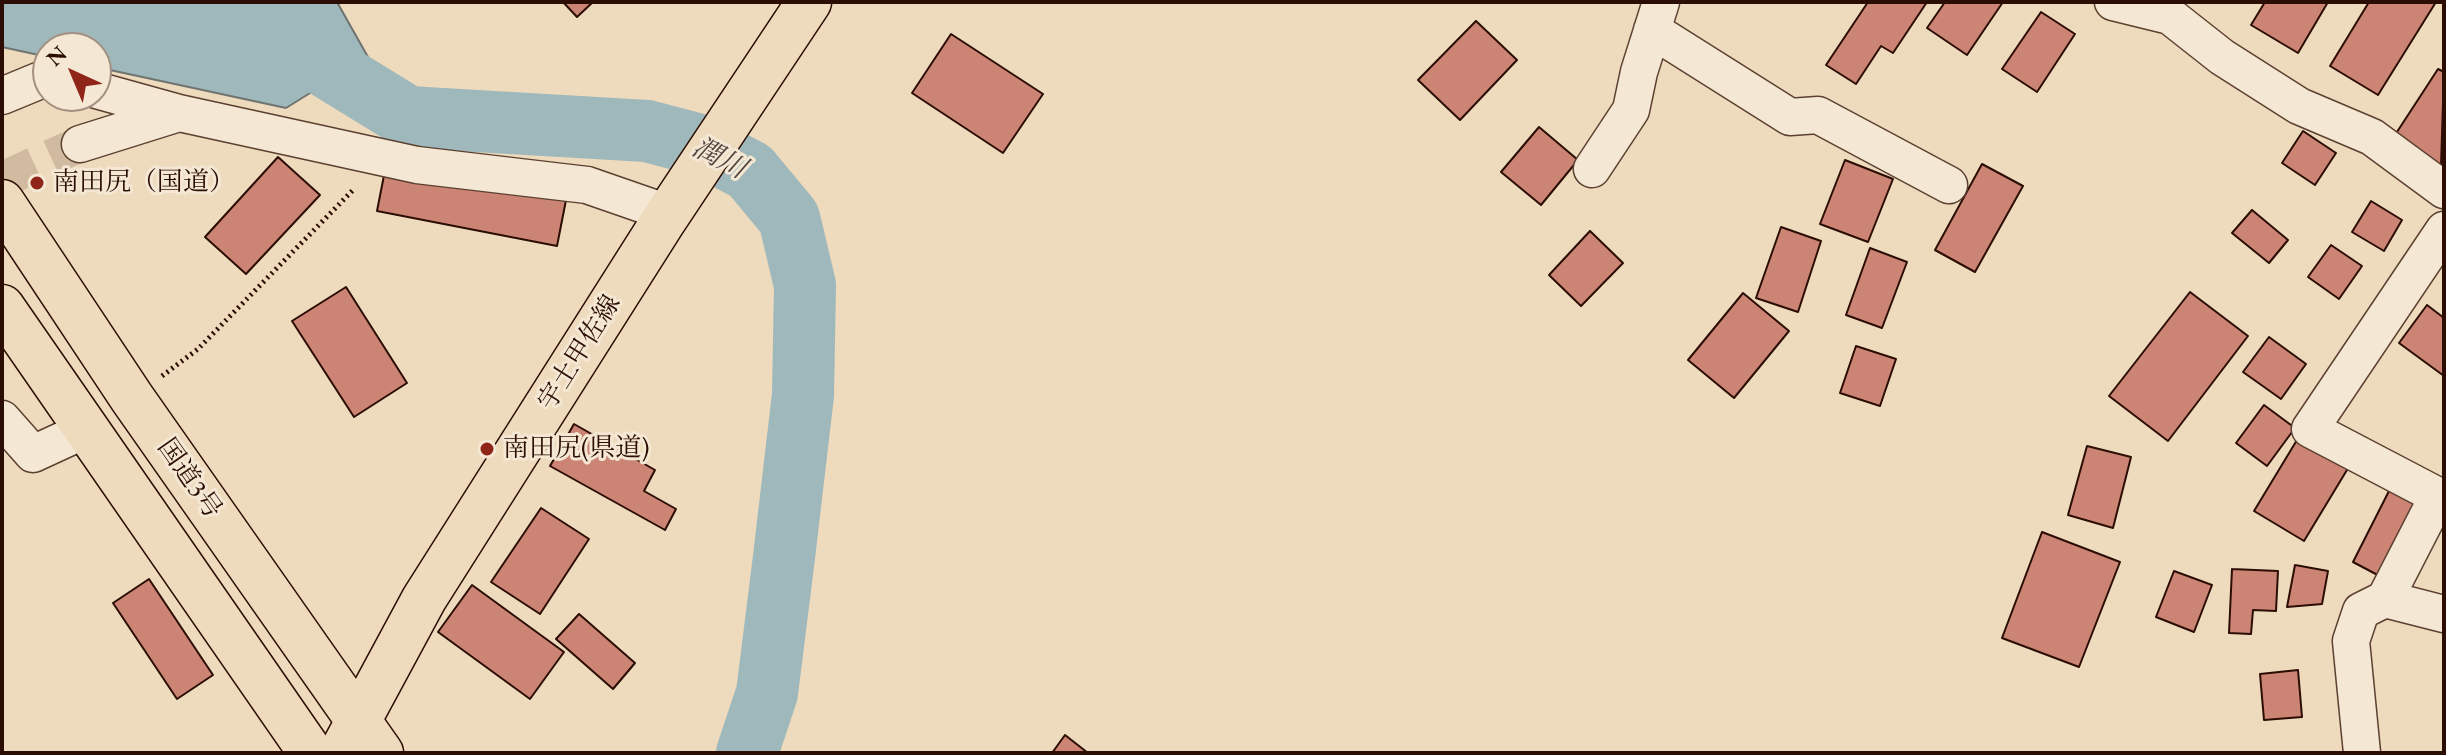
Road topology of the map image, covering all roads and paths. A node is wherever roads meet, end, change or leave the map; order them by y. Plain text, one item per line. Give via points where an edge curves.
1 (809, 2) edge
2 (2113, 2) edge
3 (1656, 16) edge
4 (32, 84) edge
5 (112, 94) edge
6 (2, 96) edge
7 (179, 113) junction
8 (80, 144) tunnel mouth
9 (384, 157) junction
10 (1592, 169) dead end
11 (1949, 185) dead end
12 (2444, 190) edge
13 (2, 202) edge
14 (664, 220) junction
15 (2444, 230) edge
16 (2, 307) edge
17 (132, 398) junction
18 (2, 419) edge
19 (85, 430) junction
20 (2385, 599) junction
21 (2444, 614) edge
22 (360, 742) edge
23 (311, 753) edge
24 (2362, 753) edge

1 - 14 main road, 宇土甲佐線
2 - 12 street via 2170,16 2299,106 2372,137
3 - 10 street via 1631,110
3 - 11 street via 1790,117 1818,115
4 - 6 street
5 - 7 street
7 - 8 street
7 - 9 street
9 - 14 street via 587,185 662,211
9 - 17 path via 198,349
13 - 17 main road, 国道3号
14 - 22 main road, 宇土甲佐線 via 424,599
15 - 20 street via 2310,429 2438,496
16 - 19 main road
17 - 22 main road, 国道3号
18 - 19 street via 33,454
19 - 23 main road
20 - 21 street
20 - 24 street via 2361,611 2351,641

